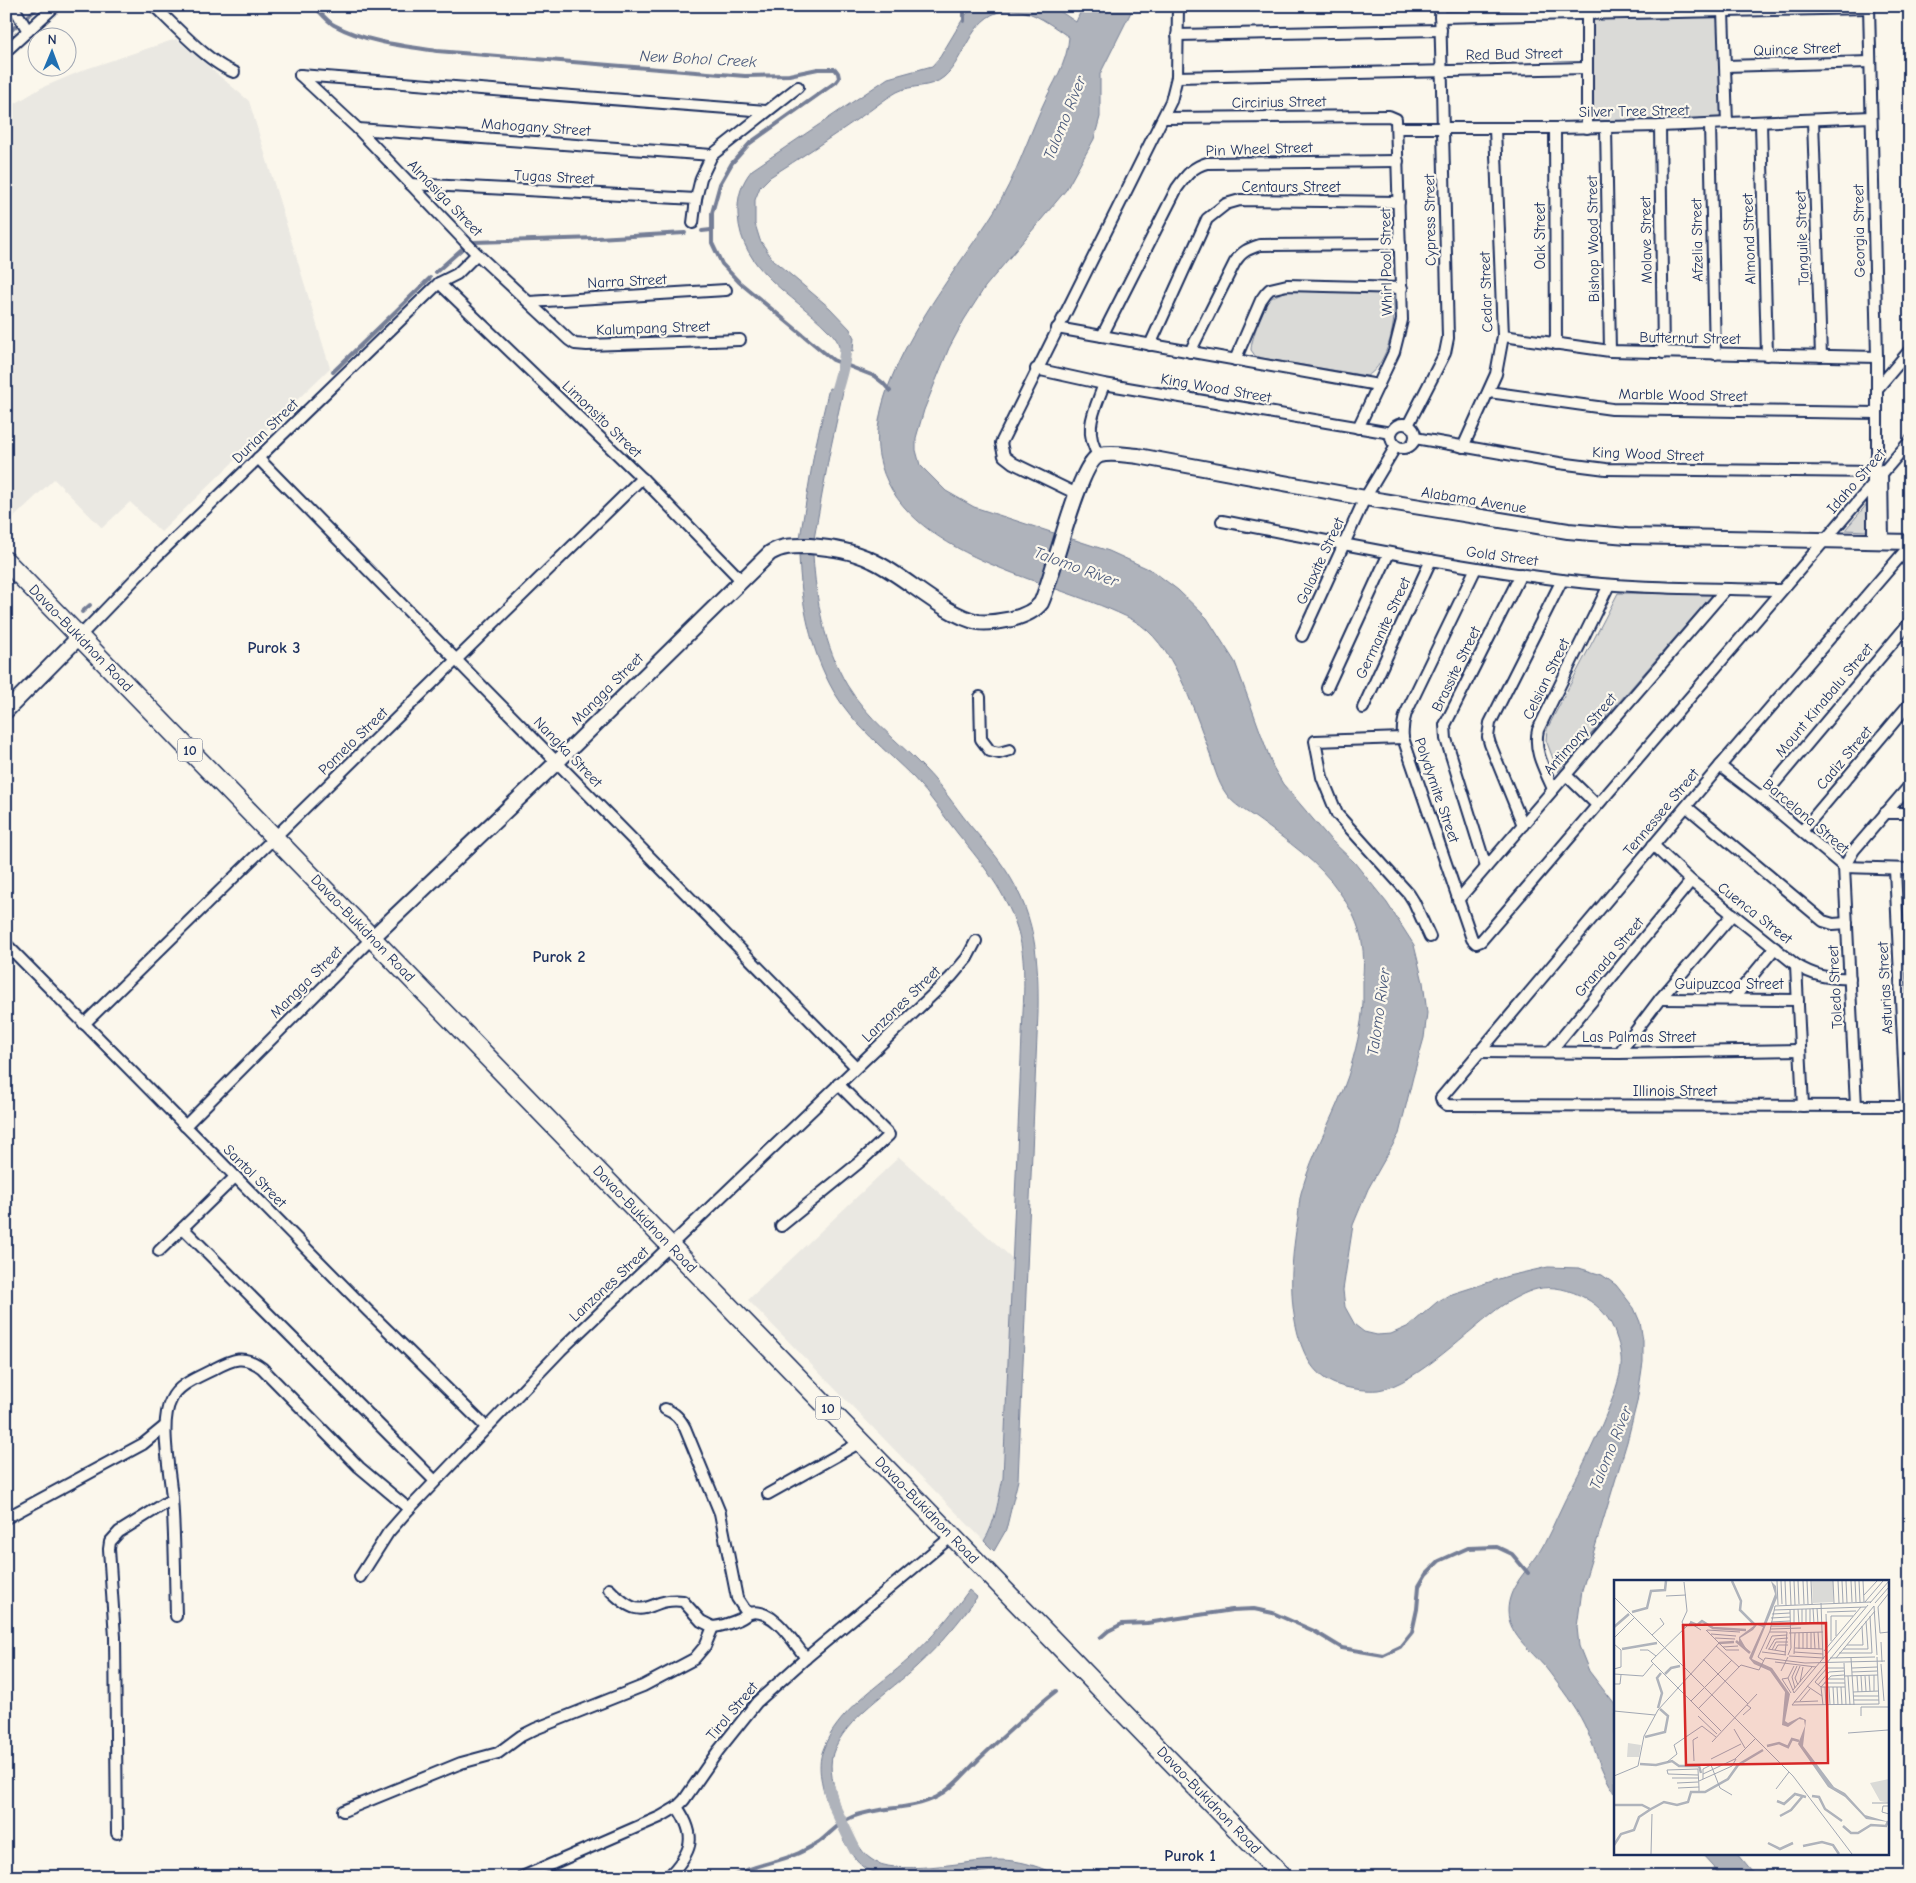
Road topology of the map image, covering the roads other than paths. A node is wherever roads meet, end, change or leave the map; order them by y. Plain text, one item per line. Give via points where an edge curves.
1 (13, 6) edge
2 (55, 6) edge
3 (154, 6) edge
4 (1178, 6) edge
5 (1869, 7) edge
6 (1760, 8) edge
7 (1813, 8) edge
8 (1655, 9) edge
9 (1710, 9) edge
10 (1551, 10) edge
11 (1603, 10) edge
12 (1495, 11) edge
13 (1723, 11) junction
14 (1440, 12) edge
15 (1586, 14) junction
16 (31, 28) edge
17 (1441, 30) junction
18 (28, 31) joint
19 (1177, 34) junction
20 (6, 51) edge
21 (1870, 62) junction
22 (1725, 66) junction
23 (1587, 68) junction
24 (1441, 71) junction
25 (234, 72) dead end
26 (1177, 77) junction
27 (798, 87) dead end
28 (766, 111) junction
29 (1394, 117) joint
30 (1871, 117) junction
31 (1163, 118) junction
32 (1813, 120) junction
33 (1761, 122) junction
34 (1710, 124) junction
35 (1727, 124) junction
36 (1660, 126) junction
37 (1606, 127) junction
38 (1397, 128) junction
39 (1443, 128) junction
40 (1496, 128) junction
41 (1555, 128) junction
42 (1587, 128) junction
43 (358, 129) junction
44 (712, 155) junction
45 (1398, 161) junction
46 (410, 184) junction
47 (696, 199) junction
48 (1399, 202) junction
49 (693, 223) dead end
50 (1400, 244) junction
51 (477, 254) junction
52 (439, 283) junction
53 (1402, 288) junction
54 (726, 290) dead end
55 (529, 302) junction
56 (1057, 328) junction
57 (1102, 336) junction
58 (1503, 336) junction
59 (569, 340) joint
60 (740, 340) dead end
61 (1556, 344) junction
62 (1150, 345) junction
63 (1910, 350) edge
64 (1610, 351) junction
65 (1190, 352) junction
66 (1663, 353) junction
67 (1715, 354) junction
68 (1767, 355) junction
69 (1821, 356) junction
70 (1877, 357) junction
71 (1235, 360) junction
72 (1036, 369) junction
73 (1104, 384) junction
74 (1378, 385) junction
75 (1877, 389) junction
76 (1490, 392) junction
77 (1877, 413) junction
78 (1408, 424) junction
79 (1358, 428) junction
80 (1391, 433) junction
81 (1415, 438) junction
82 (1910, 441) edge
83 (1396, 446) junction
84 (1463, 447) junction
85 (1099, 456) junction
86 (258, 458) junction
87 (1878, 472) junction
88 (642, 478) junction
89 (1873, 484) junction
90 (1077, 494) junction
91 (1366, 498) junction
92 (1222, 522) dead end
93 (1824, 540) junction
94 (1878, 542) junction
95 (1346, 544) junction
96 (1910, 544) edge
97 (1389, 553) junction
98 (1431, 560) junction
99 (6, 562) edge
100 (1476, 568) junction
101 (1521, 574) junction
102 (741, 580) junction
103 (1562, 580) junction
104 (1609, 585) junction
105 (1726, 588) junction
106 (1781, 590) junction
107 (1910, 622) edge
108 (80, 636) junction
109 (1302, 636) dead end
110 (456, 661) junction
111 (1327, 688) dead end
112 (980, 697) dead end
113 (1910, 703) edge
114 (1363, 708) dead end
115 (6, 711) edge
116 (1403, 738) junction
117 (1010, 750) dead end
118 (556, 762) junction
119 (1720, 766) junction
120 (1566, 775) junction
121 (1910, 785) edge
122 (1553, 789) junction
123 (1762, 798) junction
124 (1597, 805) junction
125 (1687, 807) junction
126 (1885, 813) junction
127 (1910, 813) edge
128 (1523, 825) junction
129 (1802, 832) junction
130 (275, 838) junction
131 (1653, 845) junction
132 (1486, 867) junction
133 (1844, 867) junction
134 (1895, 869) junction
135 (1910, 869) edge
136 (1692, 882) junction
137 (1458, 900) junction
138 (1732, 914) junction
139 (1847, 924) junction
140 (1430, 937) dead end
141 (372, 938) junction
142 (976, 941) dead end
143 (1476, 942) joint
144 (6, 944) edge
145 (1775, 948) junction
146 (1796, 965) junction
147 (1850, 978) junction
148 (1660, 999) junction
149 (1733, 999) junction
150 (1798, 1000) junction
151 (84, 1024) junction
152 (1800, 1050) junction
153 (1478, 1052) junction
154 (1550, 1052) junction
155 (1619, 1053) junction
156 (856, 1068) junction
157 (838, 1084) junction
158 (1442, 1101) joint
159 (1803, 1106) junction
160 (1856, 1106) junction
161 (1908, 1106) edge
162 (185, 1126) junction
163 (235, 1178) junction
164 (781, 1226) dead end
165 (183, 1228) junction
166 (671, 1246) junction
167 (159, 1251) dead end
168 (665, 1409) dead end
169 (165, 1426) junction
170 (486, 1427) junction
171 (861, 1442) junction
172 (436, 1481) junction
173 (768, 1494) dead end
174 (172, 1499) junction
175 (409, 1509) junction
176 (6, 1518) edge
177 (952, 1536) junction
178 (360, 1577) dead end
179 (609, 1589) dead end
180 (750, 1613) junction
181 (176, 1616) dead end
182 (713, 1627) junction
183 (806, 1658) junction
184 (677, 1808) junction
185 (343, 1811) dead end
186 (117, 1833) dead end
187 (522, 1877) edge
188 (668, 1877) edge
189 (1283, 1877) edge

1 - 18 street
2 - 16 street
3 - 25 street via 214,60
4 - 19 street
5 - 7 street
5 - 21 street, Georgia Street
6 - 7 street
6 - 13 street
8 - 9 street
8 - 11 street
9 - 13 street
10 - 12 street
10 - 15 street
11 - 15 street
12 - 14 street
13 - 22 street
14 - 17 street, Cypress Street
15 - 23 street
17 - 19 street
17 - 24 street, Cypress Street
18 - 20 street
19 - 26 street
21 - 22 street, Quince Street
21 - 30 street, Georgia Street
22 - 35 street
23 - 24 street, Red Bud Street
23 - 42 street
24 - 26 street
24 - 39 street, Cypress Street
26 - 31 street
27 - 28 street
28 - 43 street, Almasiga Street via 300,75
28 - 44 street
29 - 31 street, Circirius Street
29 - 38 street, Whirl Pool Street
30 - 32 street, Silver Tree Street
30 - 70 street, Georgia Street
31 - 56 street
32 - 33 street, Silver Tree Street
32 - 69 street, Tanguile Street
33 - 35 street, Silver Tree Street
33 - 68 street, Almond Street
34 - 35 street, Silver Tree Street
34 - 36 street, Silver Tree Street
34 - 67 street, Afzelia Street
36 - 37 street, Silver Tree Street
36 - 66 street, Molave Street
37 - 42 street, Silver Tree Street
37 - 64 street, Bishop Wood Street
38 - 39 street, Silver Tree Street
38 - 45 street, Whirl Pool Street
39 - 40 street, Silver Tree Street
39 - 78 street, Cypress Street via 1447,346
40 - 41 street, Silver Tree Street
40 - 58 street, Cedar Street
41 - 42 street, Silver Tree Street
41 - 61 street, Oak Street
43 - 44 street, Mahogany Street
43 - 46 street, Almasiga Street
44 - 47 street
45 - 48 street, Whirl Pool Street
45 - 57 street, Pin Wheel Street via 1207,163 1197,166 1178,188
46 - 47 street, Tugas Street
46 - 51 street, Almasiga Street
47 - 49 street
48 - 50 street, Whirl Pool Street
48 - 62 street, Centaurs Street via 1240,200 1226,204 1207,219
50 - 53 street, Whirl Pool Street
50 - 65 street via 1260,245 1246,249 1235,262
51 - 52 street, Durian Street via 457,274
51 - 55 street, Almasiga Street
52 - 86 street, Durian Street
52 - 88 street, Limonsito Street
53 - 71 street via 1287,286 1270,290 1261,300
53 - 74 street, Whirl Pool Street via 1400,332
54 - 55 street, Narra Street
55 - 59 street, Almasiga Street
56 - 57 street
56 - 72 street
57 - 62 street
58 - 61 street, Butternut Street
58 - 76 street, Cedar Street
59 - 60 street, Kalumpang Street via 587,345
61 - 64 street, Butternut Street
62 - 65 street
63 - 75 street
64 - 66 street, Butternut Street
65 - 71 street
66 - 67 street, Butternut Street
67 - 68 street, Butternut Street
68 - 69 street, Butternut Street
69 - 70 street, Butternut Street
70 - 75 street, Georgia Street
71 - 74 street
72 - 73 street, King Wood Street
72 - 90 street via 1003,438 1002,452 1013,463
73 - 79 street, King Wood Street
73 - 85 street via 1089,431
74 - 79 street, Whirl Pool Street
75 - 77 street, Georgia Street
76 - 77 street, Marble Wood Street via 1612,409
76 - 84 street, Cedar Street
77 - 87 street, Georgia Street
78 - 80 street via 1396,426
78 - 81 street via 1413,428
79 - 80 street, King Wood Street
80 - 83 street
81 - 83 street via 1408,447
81 - 84 street, King Wood Street
82 - 87 street, Idaho Street
83 - 91 street
84 - 87 street, King Wood Street via 1606,469
85 - 90 street via 1087,467
85 - 91 street, Alabama Avenue via 1138,456
86 - 108 street, Durian Street
86 - 110 street, Nangka Street
87 - 89 street, Idaho Street
87 - 94 street, Georgia Street
88 - 102 street, Limonsito Street
88 - 110 street, Pomelo Street
89 - 93 street, Idaho Street
89 - 94 street
90 - 102 street, Mangga Street via 1044,599 1037,608 1023,615 996,622 978,622 954,612 872,560 843,550 792,546 777,549
91 - 93 street, Alabama Avenue via 1590,534
91 - 95 street, Galaxite Street
92 - 95 street, Gold Street
93 - 94 street, Alabama Avenue
93 - 106 street, Idaho Street
94 - 96 street, Alabama Avenue
95 - 97 street, Gold Street
95 - 109 street, Galaxite Street
96 - 119 street, Tennessee Street
97 - 98 street, Gold Street
97 - 111 street
98 - 100 street, Gold Street
98 - 114 street, Germanite Street
99 - 108 highway, Davao-Bukidnon Road / 10
100 - 101 street, Gold Street
100 - 116 street, Polydymite Street via 1406,713
101 - 103 street, Gold Street
101 - 132 street, Brassite Street via 1445,725 1446,739
102 - 118 street, Mangga Street
103 - 104 street, Gold Street
103 - 128 street via 1488,731 1490,744
104 - 105 street, Gold Street
104 - 122 street, Celsian Street via 1538,730 1538,755
105 - 106 street, Gold Street
105 - 120 street, Antimony Street
106 - 124 street, Idaho Street
107 - 123 street, Mount Kinabalu Street
108 - 115 street
108 - 130 highway, Davao-Bukidnon Road / 10
110 - 118 street, Nangka Street
110 - 130 street, Pomelo Street
112 - 117 street via 981,739 990,751
113 - 129 street, Cadiz Street
116 - 137 street, Polydymite Street
116 - 140 street via 1315,741 1322,777 1337,814 1409,894
118 - 141 street, Mangga Street
118 - 156 street, Nangka Street
119 - 123 street, Barcelona Street
119 - 125 street, Tennessee Street
120 - 122 street, Antimony Street
120 - 124 street
121 - 126 street
122 - 128 street, Antimony Street
123 - 129 street, Barcelona Street
124 - 143 street, Idaho Street via 1481,941
125 - 131 street, Tennessee Street
125 - 139 street via 1824,921
126 - 127 street
126 - 133 street
128 - 132 street, Antimony Street
129 - 133 street, Barcelona Street
130 - 141 highway, Davao-Bukidnon Road / 10
130 - 151 street, Pomelo Street
131 - 136 street, Cuenca Street
131 - 153 street, Tennessee Street
132 - 137 street, Antimony Street
133 - 134 street, Barcelona Street
133 - 139 street, Toledo Street
134 - 135 street, Barcelona Street
134 - 161 street, Asturias Street
136 - 138 street, Cuenca Street
136 - 154 street, Granada Street
137 - 143 street, Polydymite Street
138 - 145 street, Cuenca Street
138 - 148 street
139 - 147 street, Toledo Street
141 - 162 street, Mangga Street
141 - 166 highway, Davao-Bukidnon Road / 10
142 - 156 street, Lanzones Street via 951,977
144 - 151 street, Santol Street
145 - 146 street, Cuenca Street
145 - 149 street
146 - 147 street, Cuenca Street via 1823,977
146 - 150 street
147 - 160 street, Toledo Street
148 - 149 street, Guipuzcoa Street
148 - 155 street
149 - 150 street, Guipuzcoa Street
150 - 152 street
151 - 162 street, Santol Street
152 - 155 street, Las Palmas Street
152 - 159 street
153 - 154 street, Las Palmas Street
153 - 158 street, Tennessee Street via 1442,1095
154 - 155 street, Las Palmas Street
156 - 157 street, Lanzones Street
157 - 164 street via 889,1135
157 - 166 street, Lanzones Street
158 - 159 street, Illinois Street via 1447,1105
159 - 160 street, Illinois Street
160 - 161 street, Illinois Street
162 - 163 street, Santol Street
163 - 165 street
163 - 170 street, Santol Street
165 - 167 street
165 - 172 street
166 - 170 street, Lanzones Street via 561,1350
166 - 171 highway, Davao-Bukidnon Road / 10
168 - 180 street via 680,1418 685,1428 720,1513 736,1598
169 - 174 street
169 - 175 street via 166,1411 179,1389 228,1361 249,1360 262,1368 359,1467
169 - 176 street via 143,1444
170 - 172 street, Lanzones Street
171 - 173 street
171 - 177 highway, Davao-Bukidnon Road / 10
172 - 175 street, Lanzones Street
174 - 181 street
174 - 186 street via 119,1532 110,1542 115,1636
175 - 178 street, Lanzones Street via 388,1533
177 - 183 street, Tirol Street
177 - 189 highway, Davao-Bukidnon Road / 10
179 - 182 street via 636,1609 672,1601 683,1602 701,1621
180 - 182 street via 732,1623
180 - 183 street via 760,1613 776,1621
182 - 185 street via 705,1646 694,1659 643,1686 535,1729 498,1753 461,1763
183 - 184 street, Tirol Street via 757,1702
184 - 187 street, Tirol Street
184 - 188 street via 688,1826 691,1845

